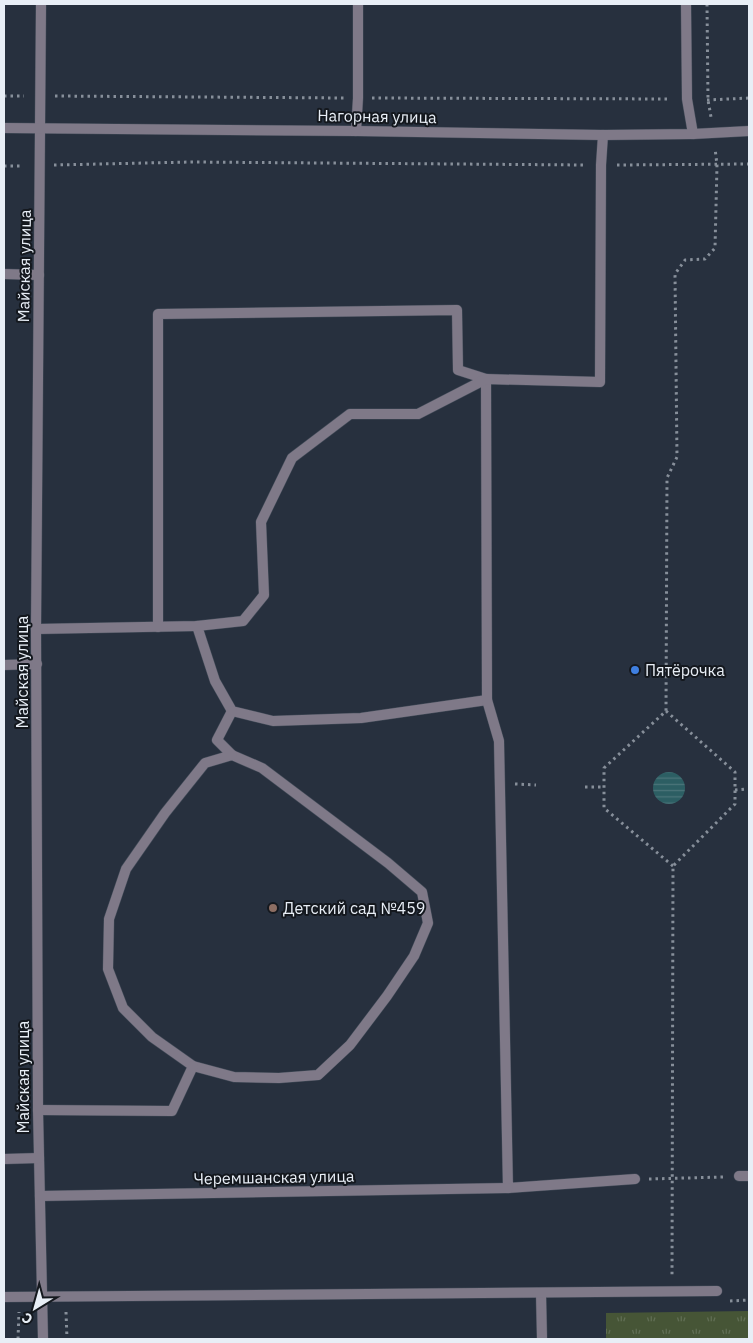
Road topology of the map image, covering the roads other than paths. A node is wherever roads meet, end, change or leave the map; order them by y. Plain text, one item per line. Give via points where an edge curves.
1 (41, 4) edge
2 (358, 4) edge
3 (686, 4) edge
4 (4, 128) edge
5 (39, 129) junction
6 (356, 131) junction
7 (749, 131) edge
8 (603, 134) junction
9 (693, 134) junction
10 (4, 274) edge
11 (39, 275) junction
12 (486, 379) junction
13 (197, 626) junction
14 (158, 627) junction
15 (36, 629) junction
16 (37, 664) junction
17 (4, 665) edge
18 (488, 700) junction
19 (232, 712) junction
20 (232, 755) junction
21 (193, 1066) junction
22 (38, 1110) junction
23 (39, 1158) junction
24 (4, 1159) edge
25 (635, 1179) road end
26 (508, 1188) junction
27 (40, 1196) junction
28 (717, 1291) dead end
29 (541, 1293) junction
30 (4, 1297) edge
31 (42, 1297) junction
32 (43, 1339) edge
33 (542, 1339) edge

1 - 5 street, Майская улица
2 - 6 street
3 - 9 street via 687,99
4 - 5 street, Нагорная улица
5 - 6 street, Нагорная улица
5 - 11 street, Майская улица
6 - 8 street, Нагорная улица
7 - 9 street, Нагорная улица
8 - 9 street, Нагорная улица
8 - 12 street via 600,382
10 - 11 street
11 - 15 street, Майская улица
12 - 13 street via 418,414 350,414 292,458 260,522 264,595 243,621
12 - 14 street via 458,370 457,310 158,314
12 - 18 street
13 - 14 street
13 - 19 street via 215,681
14 - 15 street
15 - 16 street, Майская улица
16 - 17 street
16 - 22 street, Майская улица
18 - 19 street via 361,718 274,721
18 - 26 street via 499,741
19 - 20 street via 218,740
20 - 21 street via 205,763 165,813 126,869 109,919 108,969 123,1008 152,1037
20 - 21 street via 262,768 422,892 428,923 414,956 387,996 350,1046 318,1075 234,1077
21 - 22 street via 172,1110
22 - 23 street, Майская улица
23 - 24 street
23 - 27 street, Майская улица
25 - 26 street, Черемшанская улица
26 - 27 street, Черемшанская улица
27 - 31 street, Майская улица
28 - 29 street
29 - 31 street
29 - 33 street
30 - 31 street
31 - 32 street, Майская улица

